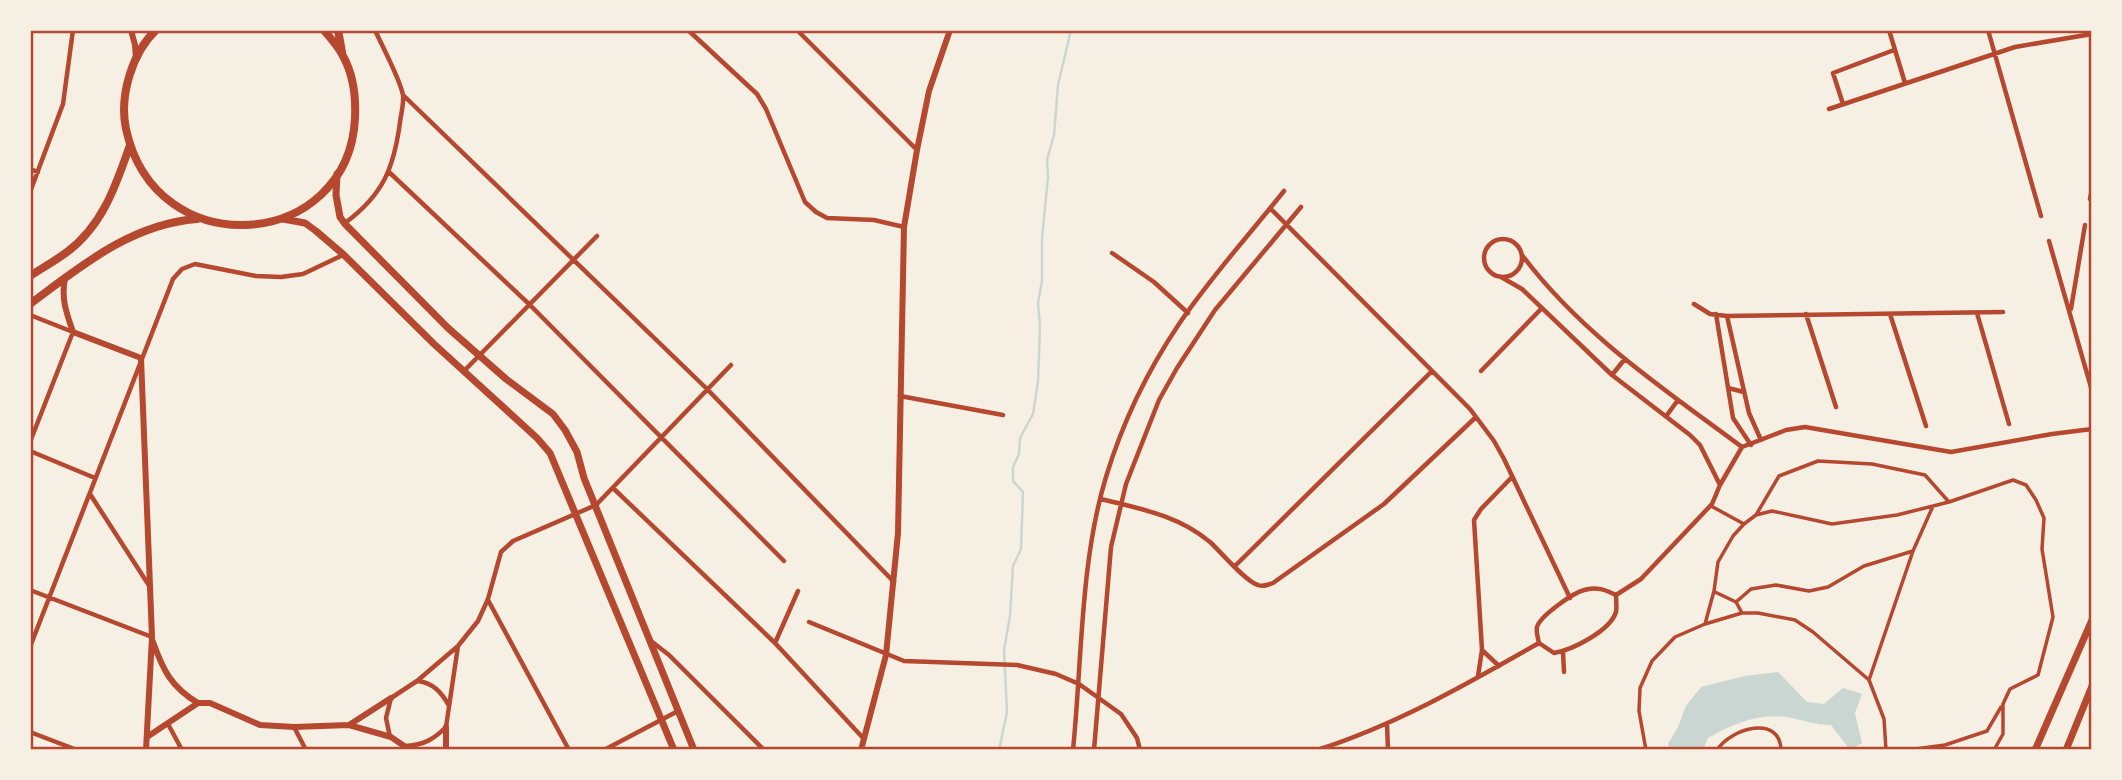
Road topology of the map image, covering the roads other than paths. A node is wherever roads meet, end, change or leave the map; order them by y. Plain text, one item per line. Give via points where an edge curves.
1 (73, 30) edge
2 (131, 30) edge
3 (156, 30) edge
4 (324, 30) edge
5 (338, 30) edge
6 (375, 30) edge
7 (688, 30) edge
8 (797, 30) edge
9 (950, 30) edge
10 (1888, 30) edge
11 (1988, 30) edge
12 (2084, 32) edge
13 (2092, 34) edge
14 (1894, 50) junction
15 (1994, 53) junction
16 (343, 55) junction
17 (136, 60) junction
18 (1905, 83) junction
19 (403, 95) junction
20 (1843, 104) junction
21 (1829, 109) dead end
22 (130, 145) junction
23 (916, 150) junction
24 (30, 169) edge
25 (38, 172) junction
26 (389, 172) junction
27 (337, 174) junction
28 (2092, 189) edge
29 (1284, 191) dead end
30 (30, 192) edge
31 (2090, 199) dead end
32 (1301, 206) dead end
33 (1270, 208) junction
34 (2041, 216) dead end
35 (200, 219) junction
36 (282, 219) junction
37 (345, 224) junction
38 (1286, 225) junction
39 (2085, 225) dead end
40 (904, 226) junction
41 (597, 236) dead end
42 (2049, 241) dead end
43 (1112, 253) dead end
44 (344, 255) junction
45 (1522, 255) junction
46 (575, 260) junction
47 (30, 276) edge
48 (1502, 277) junction
49 (65, 278) junction
50 (30, 304) edge
51 (1694, 304) dead end
52 (530, 305) junction
53 (1542, 308) junction
54 (2003, 312) dead end
55 (1188, 313) junction
56 (1977, 313) junction
57 (2071, 313) junction
58 (30, 314) edge
59 (1716, 314) junction
60 (1806, 314) junction
61 (1890, 314) junction
62 (1727, 316) junction
63 (73, 332) junction
64 (479, 355) junction
65 (141, 358) junction
66 (1624, 360) junction
67 (731, 366) dead end
68 (464, 371) junction
69 (1432, 371) junction
70 (1481, 371) dead end
71 (1612, 375) junction
72 (1728, 388) junction
73 (707, 389) junction
74 (2092, 391) edge
75 (1745, 392) junction
76 (900, 396) junction
77 (1678, 400) junction
78 (1836, 407) dead end
79 (1003, 415) dead end
80 (1667, 415) junction
81 (1476, 417) junction
82 (2009, 424) dead end
83 (1926, 426) dead end
84 (2092, 429) edge
85 (660, 438) junction
86 (1761, 440) junction
87 (30, 442) edge
88 (1751, 444) junction
89 (1742, 447) junction
90 (30, 451) edge
91 (1512, 477) junction
92 (95, 478) junction
93 (1720, 485) junction
94 (613, 488) junction
95 (90, 493) junction
96 (1101, 499) junction
97 (1949, 502) junction
98 (1121, 504) junction
99 (596, 505) junction
100 (1711, 506) junction
101 (1933, 506) junction
102 (576, 513) junction
103 (1756, 515) junction
104 (1744, 524) junction
105 (1913, 551) junction
106 (784, 561) dead end
107 (1235, 566) junction
108 (894, 582) junction
109 (150, 588) junction
110 (30, 590) edge
111 (798, 591) dead end
112 (1714, 591) junction
113 (1616, 595) junction
114 (49, 597) junction
115 (1570, 598) junction
116 (488, 599) junction
117 (1736, 601) junction
118 (1742, 613) junction
119 (2092, 620) edge
120 (809, 622) dead end
121 (1705, 624) junction
122 (2090, 636) edge
123 (152, 637) junction
124 (648, 638) junction
125 (775, 643) junction
126 (1539, 643) junction
127 (458, 646) junction
128 (30, 647) edge
129 (1482, 650) junction
130 (1563, 652) junction
131 (886, 655) junction
132 (1499, 666) junction
133 (1563, 673) dead end
134 (1478, 677) junction
135 (1869, 680) junction
136 (417, 681) junction
137 (1079, 684) junction
138 (2092, 686) edge
139 (1100, 697) junction
140 (391, 698) junction
141 (198, 703) junction
142 (2003, 704) junction
143 (449, 706) junction
144 (678, 711) junction
145 (661, 719) junction
146 (169, 724) junction
147 (1387, 724) junction
148 (349, 725) junction
149 (294, 727) junction
150 (446, 727) junction
151 (30, 732) edge
152 (147, 737) junction
153 (391, 737) junction
154 (864, 739) junction
155 (408, 748) edge
156 (77, 750) edge
157 (146, 750) edge
158 (182, 750) edge
159 (306, 750) edge
160 (446, 750) edge
161 (569, 750) edge
162 (604, 750) edge
163 (674, 750) edge
164 (694, 750) edge
165 (764, 750) edge
166 (860, 750) edge
167 (1073, 750) edge
168 (1094, 750) edge
169 (1140, 750) edge
170 (1317, 750) edge
171 (1388, 750) edge
172 (1646, 750) edge
173 (1717, 750) edge
174 (1781, 750) edge
175 (1886, 750) edge
176 (1908, 750) edge
177 (1994, 750) edge
178 (2035, 750) edge
179 (2066, 750) edge

1 - 25 street via 63,104
2 - 17 street
3 - 17 main road
4 - 16 main road
5 - 16 main road
6 - 19 street
7 - 40 street via 757,94 810,207 827,218
8 - 23 street
9 - 23 street via 929,91
10 - 14 street
11 - 15 street
12 - 13 street
12 - 15 street
14 - 18 street
14 - 20 street via 1833,73
15 - 18 street
15 - 34 street
16 - 27 main road via 352,79 355,116 348,152
17 - 22 main road via 125,96
18 - 20 street
19 - 26 street
19 - 46 street
20 - 21 street
22 - 35 main road via 156,190
22 - 47 main road via 114,193 96,223 68,251
23 - 40 street
24 - 25 street
25 - 30 street
26 - 37 street via 379,191
26 - 52 street
27 - 36 main road via 322,193
27 - 37 main road via 336,195
28 - 31 street
29 - 33 street
32 - 38 street
33 - 38 street
33 - 55 street
35 - 36 main road via 236,225
35 - 49 main road via 176,220 138,232
36 - 44 main road via 305,223
37 - 64 main road
38 - 69 street
38 - 98 street via 1215,310 1177,368 1149,424
39 - 57 street
40 - 76 street
41 - 46 street
42 - 57 street
43 - 55 street
44 - 65 street via 303,274 281,277 195,264 181,269
44 - 68 main road
45 - 48 street via 1517,271
45 - 48 street via 1510,241 1492,243 1485,254 1486,267
45 - 66 street via 1544,285
46 - 52 street
46 - 73 street
48 - 53 street
49 - 50 main road
49 - 63 street via 62,293
51 - 59 street
52 - 64 street
52 - 85 street
53 - 70 street
53 - 71 street
54 - 56 street
55 - 96 street via 1125,425
56 - 61 street
56 - 82 street
57 - 74 street
58 - 63 street
59 - 62 street
59 - 72 street
60 - 61 street
60 - 62 street
60 - 78 street
61 - 83 street
62 - 75 street
63 - 65 street
63 - 87 street
64 - 68 street
64 - 99 main road via 553,414 577,452
65 - 92 street
65 - 109 street
66 - 71 street
66 - 77 street
67 - 73 street
68 - 102 main road via 550,453
69 - 81 street
69 - 107 street
71 - 80 street
72 - 75 street
72 - 88 street via 1736,424
73 - 85 street
73 - 108 street
75 - 86 street
76 - 79 street
76 - 108 street
77 - 80 street
77 - 89 street
80 - 93 street via 1700,445
81 - 91 street
81 - 107 street via 1384,505 1273,583 1256,585
84 - 86 street via 1951,452 1805,427
85 - 94 street
85 - 106 street
86 - 88 street
88 - 89 street
89 - 93 street
90 - 92 street
91 - 115 street
91 - 129 street via 1475,520
92 - 95 street
93 - 100 street
94 - 99 street
94 - 125 street
95 - 109 street
95 - 114 street
96 - 98 street
96 - 137 street via 1091,544
97 - 101 street
97 - 103 street via 1925,475 1872,464 1818,461 1780,476
97 - 142 street via 2013,480 2026,485 2044,518 2042,549 2053,617 2038,675 2010,690
98 - 107 street via 1179,521
98 - 139 street via 1111,547
99 - 102 street
99 - 124 main road
100 - 104 street
100 - 113 street via 1641,579
101 - 103 street via 1832,524 1772,511
101 - 105 street
102 - 116 street via 513,541 500,552
102 - 145 main road
103 - 104 street
104 - 112 street via 1718,562
105 - 117 street via 1864,566 1828,587 1809,591 1776,585 1751,589
105 - 135 street
108 - 131 street
109 - 123 street
110 - 114 street
111 - 125 street
112 - 117 street
112 - 121 street
113 - 115 street via 1601,588
113 - 130 street via 1616,613 1608,625
114 - 123 street
114 - 128 street
115 - 126 street via 1546,614 1537,627
116 - 127 street
116 - 161 street
117 - 118 street
118 - 121 street
118 - 135 street via 1794,620
119 - 122 main road
120 - 131 street
121 - 172 street via 1675,637 1652,661 1640,688
122 - 178 main road
123 - 141 street via 162,668 181,693
123 - 152 street
124 - 144 main road
124 - 165 street
125 - 154 street
126 - 130 street via 1555,653
126 - 132 street
127 - 136 street
127 - 143 street
129 - 132 street
129 - 134 street
130 - 133 street
131 - 137 street via 904,661 1017,665
131 - 154 street
132 - 134 street
134 - 147 street
135 - 175 street via 1884,719
136 - 140 street
136 - 143 street via 433,686
137 - 139 street
137 - 167 street
138 - 179 main road
139 - 168 street
139 - 169 street via 1121,714
140 - 148 street
140 - 153 street via 386,718
141 - 146 street
141 - 149 street via 210,703 260,725
142 - 176 street via 1987,731 1945,745
142 - 177 street via 2003,734
143 - 150 street
144 - 145 street
144 - 164 main road
145 - 162 street
145 - 163 main road
146 - 152 street
146 - 158 street
147 - 170 street
147 - 171 street
148 - 149 street
148 - 153 street
149 - 159 street
150 - 155 street via 429,741
150 - 160 street
151 - 156 street
152 - 157 street
153 - 155 street
154 - 166 street
173 - 174 street via 1732,734 1753,728 1777,736

